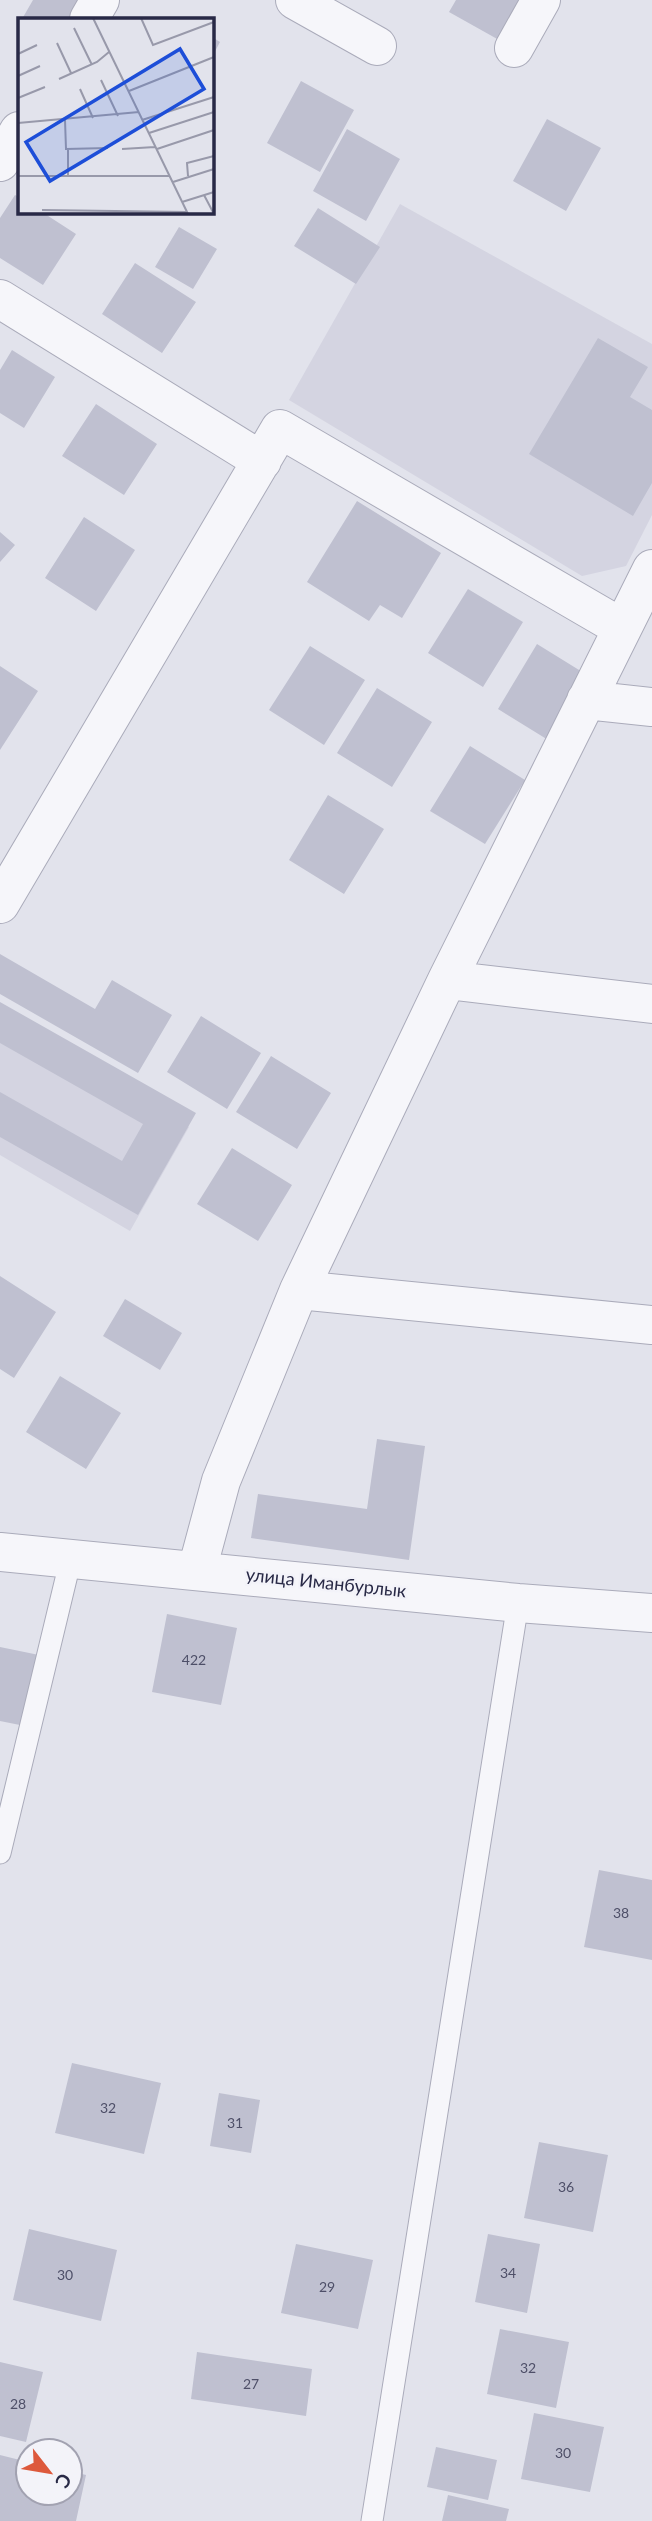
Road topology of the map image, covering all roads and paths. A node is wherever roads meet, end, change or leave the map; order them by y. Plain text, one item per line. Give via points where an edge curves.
1 (100, 0) edge
2 (295, 0) edge
3 (541, 0) edge
4 (90, 18) edge
5 (377, 46) dead end
6 (514, 48) dead end
7 (18, 133) edge
8 (0, 162) edge
9 (0, 299) edge
10 (262, 461) junction
11 (652, 569) edge
12 (622, 628) junction
13 (586, 700) junction
14 (652, 708) edge
15 (0, 904) edge
16 (447, 980) junction
17 (652, 1004) edge
18 (299, 1290) junction
19 (652, 1325) edge
20 (0, 1552) edge
21 (71, 1558) junction
22 (197, 1570) junction
23 (518, 1603) junction
24 (652, 1613) edge
25 (0, 1853) edge
26 (372, 2521) edge

1 - 4 street
2 - 5 street
3 - 6 street
7 - 8 street
9 - 10 street
10 - 12 street via 280,429
10 - 15 street
11 - 12 street
12 - 13 street
13 - 14 street
13 - 16 street
16 - 17 street
16 - 18 street
18 - 19 street
18 - 22 street via 221,1481
20 - 21 street, улица Иманбурлык
21 - 22 street, улица Иманбурлык
21 - 25 lane
22 - 23 street, улица Иманбурлык
23 - 24 street, улица Иманбурлык
23 - 26 lane

